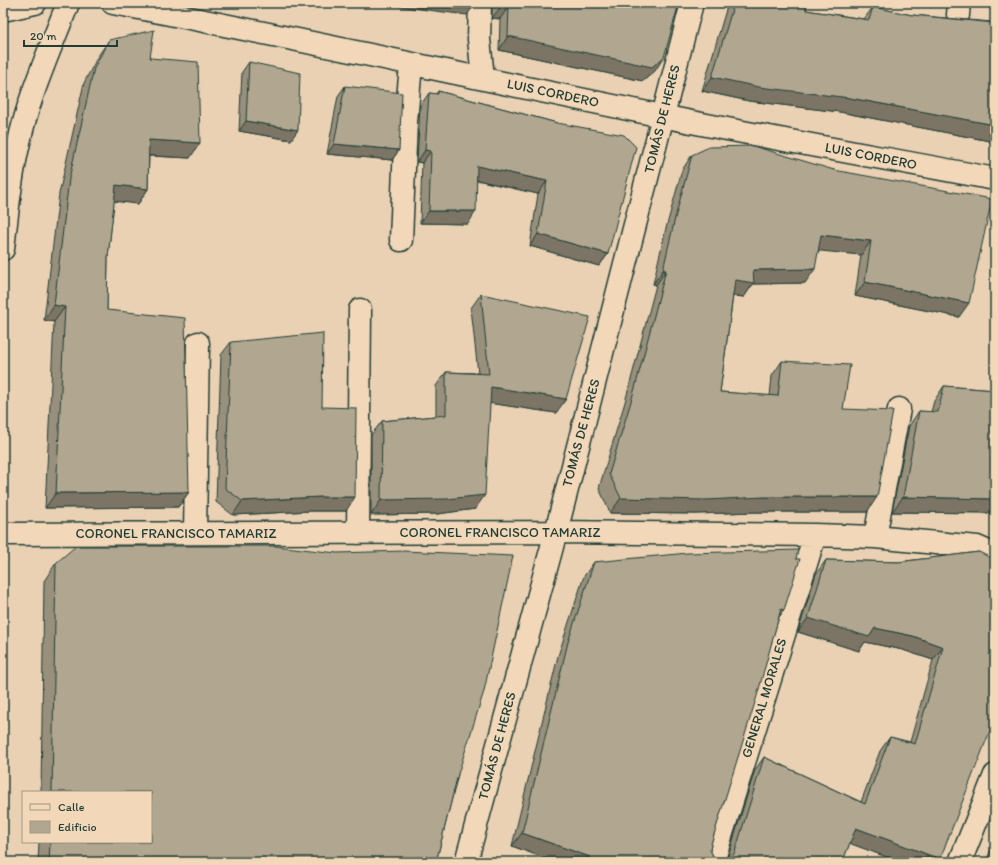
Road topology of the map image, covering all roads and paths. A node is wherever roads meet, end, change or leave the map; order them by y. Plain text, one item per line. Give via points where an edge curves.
1 (34, 3) edge
2 (68, 3) edge
3 (113, 3) edge
4 (480, 3) edge
5 (692, 3) edge
6 (3, 10) edge
7 (411, 65) junction
8 (483, 78) junction
9 (663, 116) junction
10 (995, 179) edge
11 (401, 240) dead end
12 (3, 249) edge
13 (360, 310) dead end
14 (198, 343) dead end
15 (899, 409) dead end
16 (556, 532) junction
17 (195, 533) junction
18 (358, 533) junction
19 (3, 534) edge
20 (815, 534) junction
21 (875, 537) junction
22 (995, 555) edge
23 (995, 775) edge
24 (466, 862) edge
25 (713, 862) edge
26 (960, 862) edge

1 - 6 street
2 - 12 street via 40,75 18,146
3 - 7 street, LUIS CORDERO via 294,38
4 - 8 street via 479,39
5 - 9 street, TOMÁS DE HERES
7 - 8 street, LUIS CORDERO
7 - 11 street
8 - 9 street, LUIS CORDERO
9 - 10 street, LUIS CORDERO
9 - 16 street, TOMÁS DE HERES
13 - 18 street
14 - 17 street
15 - 21 street
16 - 18 street, CORONEL FRANCISCO TAMARIZ
16 - 20 street, CORONEL FRANCISCO TAMARIZ
16 - 24 street, TOMÁS DE HERES
17 - 18 street, CORONEL FRANCISCO TAMARIZ
17 - 19 street, CORONEL FRANCISCO TAMARIZ
20 - 21 street, CORONEL FRANCISCO TAMARIZ
20 - 25 street, GENERAL MORALES
21 - 22 street, CORONEL FRANCISCO TAMARIZ via 977,547
23 - 26 street

